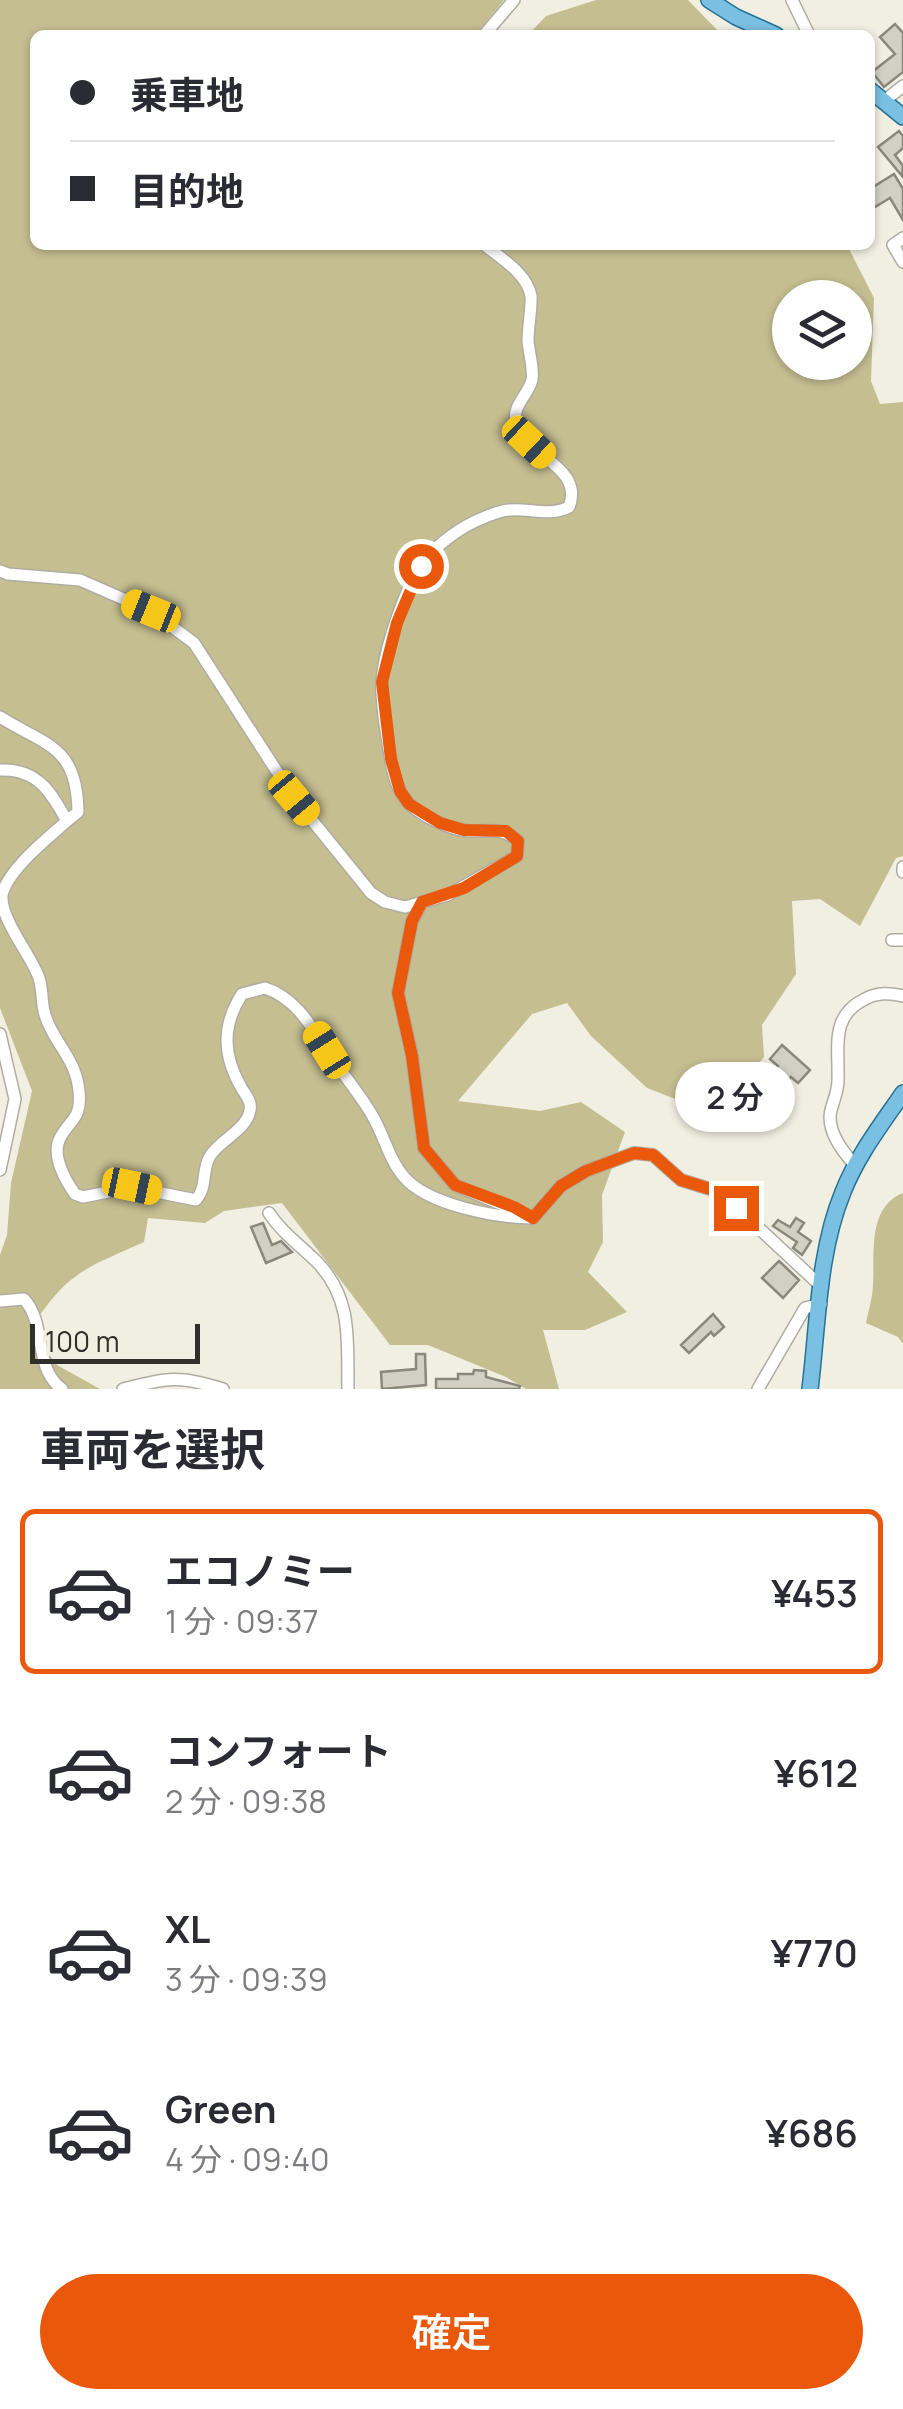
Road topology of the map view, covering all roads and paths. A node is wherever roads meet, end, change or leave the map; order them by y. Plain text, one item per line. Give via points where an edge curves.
1 (514, 0) edge
2 (709, 0) edge
3 (792, 0) edge
4 (488, 30) edge
5 (765, 30) edge
6 (807, 30) edge
7 (903, 86) edge
8 (875, 94) edge
9 (884, 102) junction
10 (903, 117) edge
11 (903, 238) edge
12 (491, 250) edge
13 (903, 262) edge
14 (0, 570) edge
15 (0, 717) edge
16 (0, 770) edge
17 (67, 821) junction
18 (422, 902) junction
19 (903, 996) edge
20 (0, 1034) edge
21 (903, 1093) edge
22 (855, 1164) junction
23 (0, 1170) edge
24 (269, 1213) dead end
25 (533, 1218) junction
26 (822, 1295) junction
27 (0, 1301) edge
28 (62, 1389) edge
29 (123, 1389) edge
30 (224, 1389) edge
31 (348, 1389) edge
32 (758, 1389) edge
33 (810, 1389) edge

1 - 4 street
2 - 5 main road
3 - 6 street
7 - 9 street
8 - 9 main road
9 - 10 main road
11 - 13 street via 893,245
12 - 18 street via 524,277 531,297 532,380 514,412 516,424 568,478 573,496 557,513 505,510 470,524 444,541 408,591 382,682 400,791 440,823 506,831 520,848 464,888
14 - 18 street via 80,580 180,630 357,878 385,902
15 - 17 street via 58,748 78,793 78,812
16 - 17 street via 37,778
17 - 25 street via 32,853 2,895 6,918 40,979 44,1015 76,1068 80,1096 74,1123 56,1155 75,1194 132,1186 196,1200 210,1156 250,1111 227,1052 231,1012 242,994 265,988 309,1022 372,1114 406,1179 446,1202
18 - 25 street via 398,993 424,1148 455,1185
19 - 22 street via 873,995 840,1020 831,1128
20 - 23 street via 16,1099
21 - 22 main road
22 - 26 main road via 832,1226
24 - 31 street via 322,1267 346,1306
25 - 26 street via 561,1186 586,1171 634,1153 653,1155 681,1180 720,1192
26 - 32 street via 806,1308
26 - 33 main road
27 - 28 street via 24,1299 34,1310 44,1362
29 - 30 street via 170,1377

